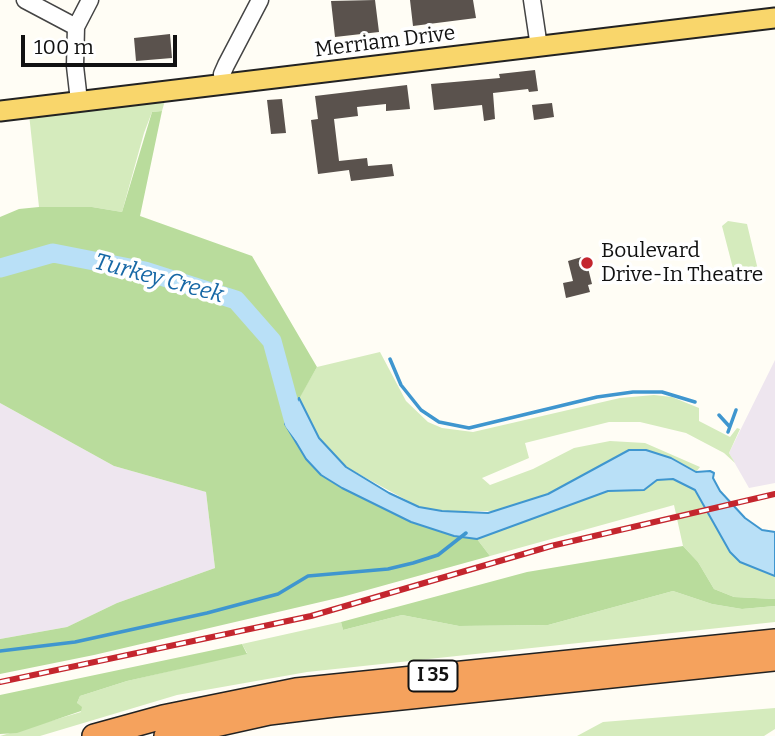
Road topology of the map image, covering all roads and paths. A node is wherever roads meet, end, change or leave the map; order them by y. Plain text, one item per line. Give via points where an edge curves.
1 (25, 0) edge
2 (90, 0) edge
3 (261, 0) edge
4 (532, 0) edge
5 (775, 18) edge
6 (76, 27) junction
7 (539, 47) junction
8 (224, 83) junction
9 (79, 102) junction
10 (0, 111) edge
11 (775, 641) edge
12 (775, 659) edge
13 (94, 736) edge
14 (166, 736) edge

1 - 6 street
2 - 6 street
3 - 8 street via 226,65
4 - 7 street
5 - 7 main road, Merriam Drive
6 - 9 street
7 - 8 main road, Merriam Drive
8 - 9 main road, Merriam Drive
9 - 10 main road, Merriam Drive
11 - 13 highway, I 35 via 296,690
12 - 14 highway, I 35 via 269,713

